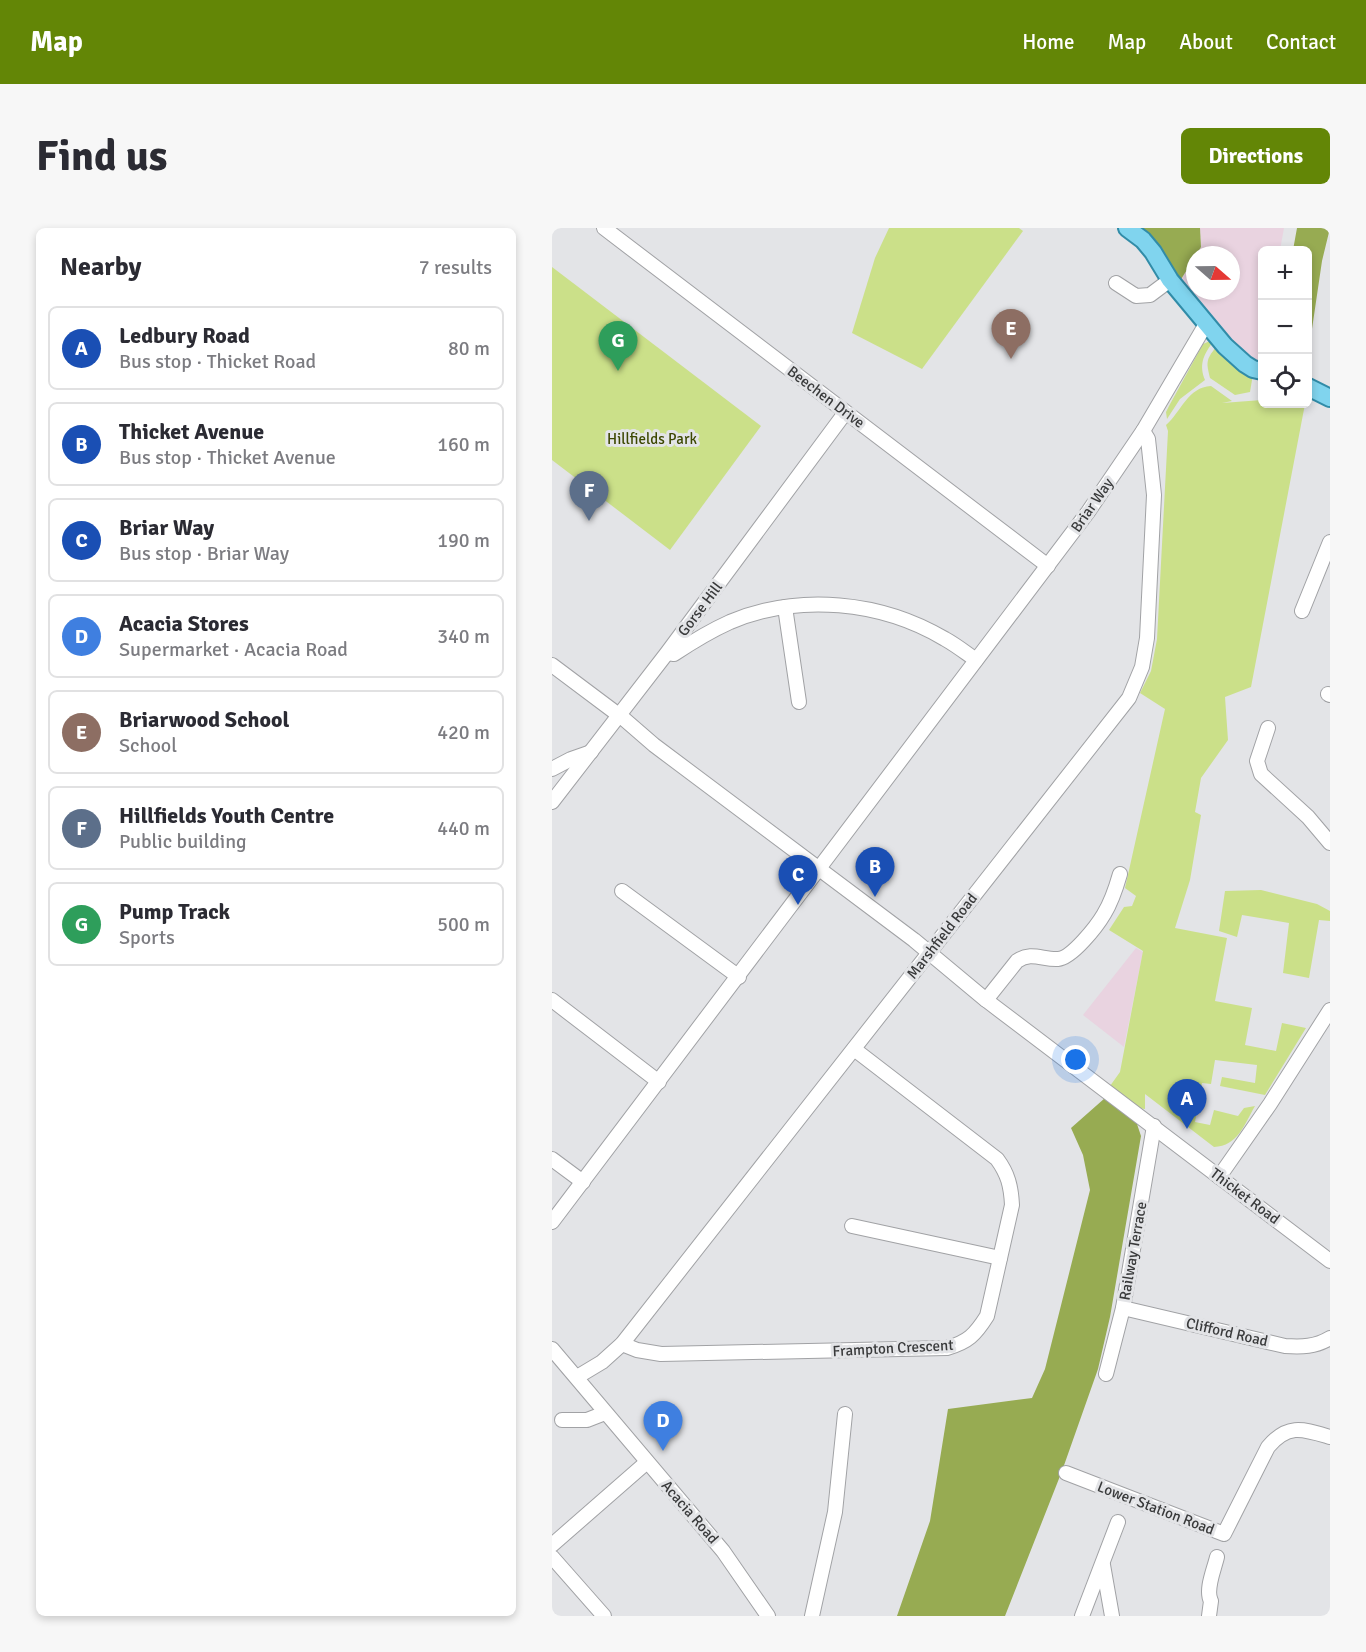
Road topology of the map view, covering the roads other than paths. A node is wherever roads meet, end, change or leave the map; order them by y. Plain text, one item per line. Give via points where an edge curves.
1 (604, 228) edge
2 (1127, 228) edge
3 (1170, 280) junction
4 (1116, 283) dead end
5 (1206, 324) junction
6 (1258, 370) edge
7 (1312, 389) edge
8 (1330, 398) edge
9 (845, 412) junction
10 (1143, 431) junction
11 (1330, 542) edge
12 (1048, 566) junction
13 (785, 607) junction
14 (1302, 611) dead end
15 (667, 653) junction
16 (976, 660) junction
17 (552, 665) edge
18 (799, 702) dead end
19 (619, 716) junction
20 (1268, 728) dead end
21 (591, 752) junction
22 (552, 769) edge
23 (552, 802) edge
24 (1330, 843) edge
25 (820, 870) junction
26 (1120, 874) dead end
27 (622, 891) dead end
28 (929, 953) junction
29 (739, 976) junction
30 (552, 1000) edge
31 (986, 1000) junction
32 (1330, 1010) edge
33 (854, 1048) junction
34 (659, 1082) junction
35 (1153, 1126) junction
36 (552, 1159) edge
37 (1219, 1176) junction
38 (583, 1182) junction
39 (552, 1222) edge
40 (852, 1226) dead end
41 (1000, 1258) junction
42 (1330, 1261) edge
43 (1123, 1308) junction
44 (1330, 1338) edge
45 (622, 1344) junction
46 (552, 1349) edge
47 (1106, 1374) dead end
48 (577, 1377) junction
49 (605, 1413) junction
50 (845, 1414) dead end
51 (562, 1420) dead end
52 (1330, 1437) edge
53 (646, 1462) junction
54 (1066, 1473) dead end
55 (1118, 1522) dead end
56 (552, 1545) edge
57 (552, 1557) edge
58 (1217, 1557) dead end
59 (1103, 1563) junction
60 (604, 1616) edge
61 (768, 1616) edge
62 (812, 1616) edge
63 (1082, 1616) edge
64 (1112, 1616) edge
65 (1209, 1616) edge

1 - 9 street, Beechen Drive
2 - 3 main road via 1148,246
3 - 4 street via 1150,295 1136,296
3 - 5 main road
5 - 6 main road via 1225,346
5 - 10 street, Briar Way
7 - 8 main road
9 - 12 street, Beechen Drive
9 - 15 street, Gorse Hill
10 - 12 street, Briar Way
10 - 28 street, Marshfield Road via 1148,439 1154,495 1142,667 1128,698
11 - 14 street
12 - 16 street, Briar Way
13 - 15 street via 730,622 674,654
13 - 16 street via 844,605 881,612 915,623
13 - 18 street
15 - 19 street, Gorse Hill
16 - 25 street, Briar Way
17 - 19 street, Thicket Road
19 - 21 street, Gorse Hill
19 - 25 street, Thicket Road
20 - 24 street via 1257,761 1261,774
21 - 22 street
21 - 23 street, Gorse Hill
25 - 28 street, Thicket Road
25 - 29 street, Briar Way
26 - 31 street via 1104,915 1073,952 1055,959 1024,957
27 - 29 street
28 - 31 street, Thicket Road
28 - 33 street, Marshfield Road
29 - 34 street, Briar Way
30 - 34 street
31 - 35 street, Thicket Road
32 - 37 street
33 - 41 street, Frampton Crescent via 997,1159 1004,1169 1012,1205
33 - 45 street, Marshfield Road
34 - 38 street, Briar Way
35 - 37 street, Thicket Road
35 - 43 street, Railway Terrace
36 - 38 street
37 - 42 street, Thicket Road
38 - 39 street, Briar Way
40 - 41 street
41 - 45 street, Frampton Crescent via 987,1316 978,1332 963,1344 947,1348 661,1354
43 - 44 street, Clifford Road via 1285,1346 1318,1345
43 - 47 street, Railway Terrace
45 - 48 street, Marshfield Road
46 - 48 street, Acacia Road
48 - 49 street, Acacia Road
49 - 51 street via 587,1420
49 - 53 street, Acacia Road
50 - 62 street via 835,1512
52 - 54 street, Lower Station Road via 1291,1429 1276,1437 1224,1534
53 - 56 street
53 - 61 street, Acacia Road via 723,1551
55 - 59 street
57 - 60 street
58 - 65 street via 1209,1592
59 - 63 street
59 - 64 street

